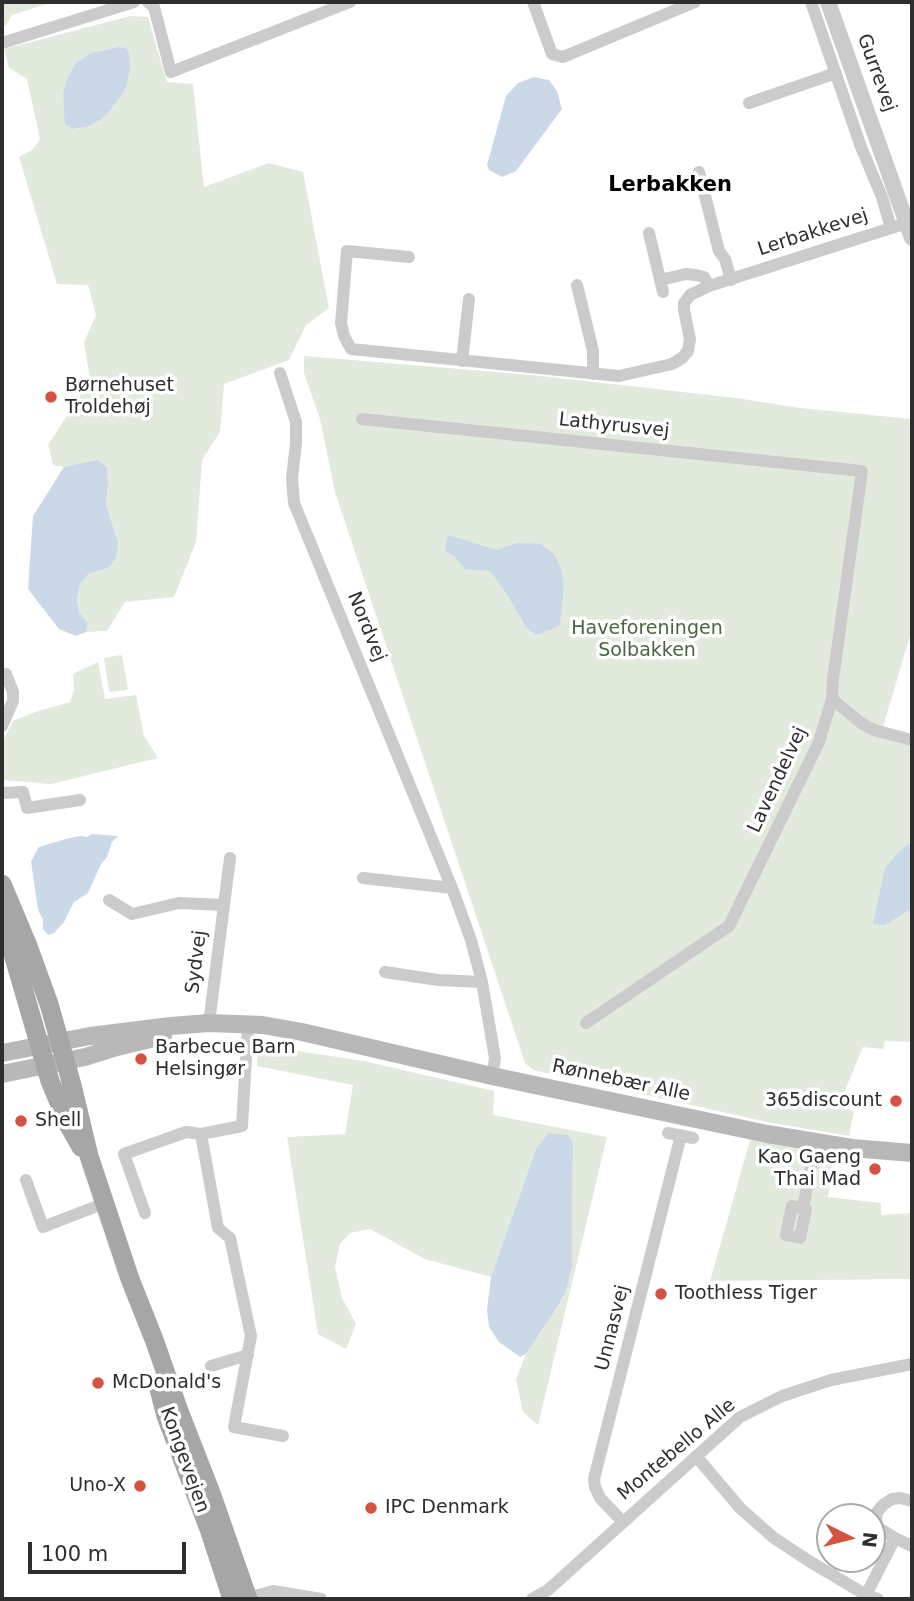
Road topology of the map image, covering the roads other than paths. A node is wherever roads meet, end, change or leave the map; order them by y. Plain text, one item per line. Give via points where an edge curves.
1 (134, 2) edge
2 (148, 2) edge
3 (350, 2) edge
4 (533, 2) edge
5 (692, 2) edge
6 (811, 2) edge
7 (828, 2) edge
8 (2, 43) edge
9 (836, 73) junction
10 (749, 103) dead end
11 (699, 172) dead end
12 (891, 228) junction
13 (910, 230) edge
14 (649, 233) dead end
15 (409, 257) dead end
16 (731, 279) junction
17 (577, 285) dead end
18 (709, 286) junction
19 (469, 299) dead end
20 (463, 361) junction
21 (280, 373) dead end
22 (593, 374) junction
23 (362, 419) dead end
24 (862, 471) joint
25 (6, 674) dead end
26 (832, 699) junction
27 (2, 726) edge
28 (912, 740) edge
29 (2, 793) edge
30 (80, 800) dead end
31 (230, 858) dead end
32 (363, 878) dead end
33 (2, 884) edge
34 (452, 888) junction
35 (110, 900) dead end
36 (224, 905) junction
37 (2, 907) edge
38 (2, 916) edge
39 (385, 972) dead end
40 (482, 982) junction
41 (209, 1023) junction
42 (586, 1023) dead end
43 (248, 1028) junction
44 (2, 1054) edge
45 (52, 1056) junction
46 (2, 1064) edge
47 (2, 1074) edge
48 (492, 1076) junction
49 (201, 1134) junction
50 (681, 1135) dead end
51 (816, 1143) junction
52 (912, 1153) edge
53 (26, 1180) dead end
54 (104, 1203) junction
55 (803, 1208) dead end
56 (145, 1213) dead end
57 (248, 1355) junction
58 (912, 1364) edge
59 (211, 1366) dead end
60 (283, 1436) dead end
61 (695, 1456) junction
62 (912, 1501) edge
63 (622, 1522) junction
64 (895, 1538) junction
65 (912, 1546) edge
66 (553, 1595) edge
67 (872, 1597) edge
68 (243, 1599) edge
69 (321, 1599) edge
70 (532, 1599) edge

1 - 8 street
2 - 3 street via 154,6 171,72
4 - 5 street via 552,54 563,57
6 - 9 street, Gurrevej
7 - 13 street, Gurrevej
9 - 10 street, Gurrevej
9 - 12 street, Gurrevej
11 - 16 street
12 - 13 street, Lerbakkevej
12 - 16 street, Lerbakkevej
14 - 18 street via 662,286 686,274 704,277
15 - 20 street, Lerbakkevej via 347,251 344,336 351,349
16 - 18 street, Lerbakkevej
17 - 22 street via 593,351
18 - 22 street, Lerbakkevej via 684,303 690,339 682,358 619,376
19 - 20 street
20 - 22 street, Lerbakkevej
21 - 34 street, Nordvej via 296,422 295,506
23 - 24 street, Lathyrusvej
24 - 26 street, Lavendelvej
25 - 27 street via 13,701
26 - 28 street via 874,730
26 - 42 street, Lavendelvej via 819,742 729,926
29 - 30 street via 23,792 27,808
31 - 36 street, Sydvej
32 - 34 street
33 - 45 main road, Kongevejen via 41,981
34 - 40 street, Nordvej
35 - 36 street, Sydvej via 132,914 179,903
36 - 41 street, Sydvej
37 - 45 main road
38 - 45 main road, Kongevejen
39 - 40 street
40 - 48 street, Nordvej via 495,1058
41 - 43 main road, Rønnebær Alle
41 - 45 main road, Rønnebær Alle via 90,1036
43 - 45 main road, Rønnebær Alle via 172,1035
43 - 48 main road, Rønnebær Alle via 263,1025
43 - 49 street via 242,1126
44 - 45 main road, Rønnebær Alle
45 - 46 main road
45 - 47 main road, Rønnebær Alle
45 - 54 main road, Kongevejen via 81,1119 85,1152
48 - 51 main road, Rønnebær Alle
49 - 56 street via 186,1132 124,1154
49 - 57 street via 218,1227 230,1238 251,1336
50 - 63 street, Unnasvej via 594,1479 600,1498
51 - 52 main road, Rønnebær Alle
51 - 55 street
53 - 54 street via 43,1227
54 - 68 main road, Kongevejen via 130,1279 166,1416 209,1529
57 - 59 street
57 - 60 street via 234,1427
58 - 61 street, Montebello Alle via 831,1380 782,1396 740,1417
61 - 63 street, Montebello Alle
61 - 67 street via 740,1508 774,1538
62 - 64 street via 892,1499 877,1513 879,1528
63 - 66 street, Montebello Alle
64 - 65 street
64 - 67 street
66 - 70 street, Montebello Alle
68 - 69 street via 273,1591

